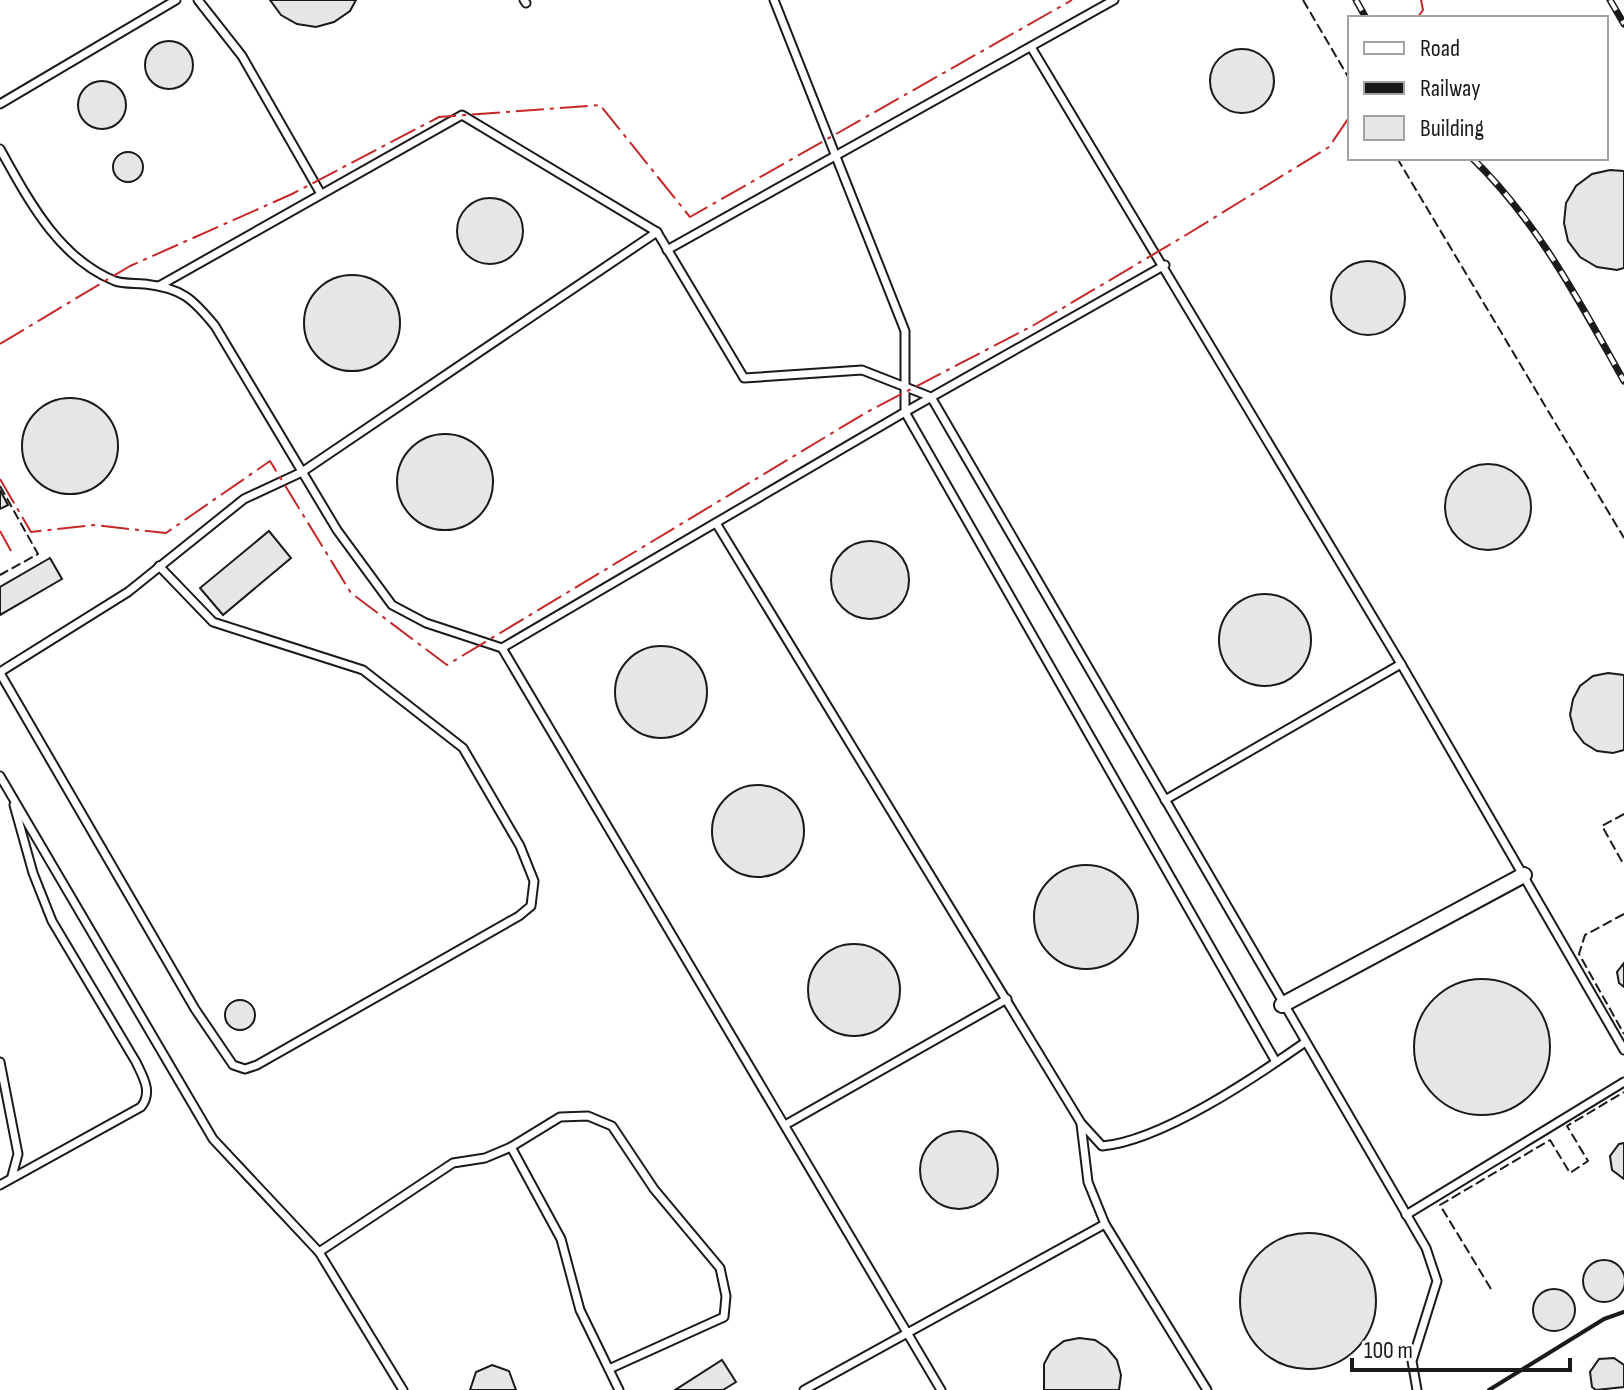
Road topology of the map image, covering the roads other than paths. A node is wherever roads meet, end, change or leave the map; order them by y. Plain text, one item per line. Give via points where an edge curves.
1 (176, 0) edge
2 (198, 0) edge
3 (774, 0) edge
4 (1114, 0) edge
5 (1031, 47) junction
6 (0, 104) edge
7 (0, 149) edge
8 (836, 156) junction
9 (321, 194) junction
10 (657, 232) junction
11 (667, 250) junction
12 (1165, 265) junction
13 (159, 286) junction
14 (905, 387) junction
15 (931, 397) junction
16 (905, 412) junction
17 (302, 472) junction
18 (716, 523) junction
19 (159, 566) junction
20 (502, 648) junction
21 (1401, 664) junction
22 (0, 672) edge
23 (0, 776) edge
24 (11, 795) junction
25 (1165, 800) junction
26 (1524, 875) junction
27 (1007, 999) junction
28 (1282, 1005) junction
29 (1304, 1043) junction
30 (1624, 1050) edge
31 (0, 1062) edge
32 (1276, 1062) junction
33 (1624, 1082) edge
34 (1081, 1123) junction
35 (785, 1125) junction
36 (511, 1147) junction
37 (12, 1178) junction
38 (0, 1185) edge
39 (1406, 1215) junction
40 (1105, 1224) junction
41 (319, 1252) junction
42 (908, 1333) junction
43 (609, 1369) junction
44 (403, 1390) edge
45 (619, 1390) edge
46 (804, 1390) edge
47 (941, 1390) edge
48 (1207, 1390) edge
49 (1417, 1390) edge

1 - 6 lane
2 - 9 lane via 242,56
3 - 8 lane
4 - 5 lane
5 - 8 lane
5 - 12 lane
7 - 13 lane via 33,208 76,259 116,282
8 - 11 lane
8 - 14 lane via 905,331
9 - 10 lane via 462,115
9 - 13 lane
10 - 11 lane
10 - 17 lane
11 - 14 lane via 744,378 862,370
12 - 15 lane
12 - 21 lane
13 - 17 lane via 191,296 215,326
14 - 15 lane
14 - 16 lane
15 - 16 lane
15 - 25 lane
16 - 18 lane
16 - 32 lane
17 - 19 lane via 244,499
17 - 20 lane via 392,605 426,623
18 - 20 lane
18 - 27 lane
19 - 22 lane via 93,616
19 - 22 lane via 213,622 363,670 463,748 520,846 534,881 531,906 257,1065 233,1065 195,1009
20 - 35 lane
21 - 25 lane
21 - 26 lane
23 - 24 lane
24 - 37 lane via 41,896 136,1062 147,1094 141,1107
24 - 41 lane via 213,1139
25 - 28 lane
26 - 28 street
26 - 30 lane
27 - 34 lane
27 - 35 lane
28 - 29 lane
29 - 32 lane
29 - 39 lane
31 - 37 lane via 18,1154
32 - 34 lane via 1130,1143 1102,1146
33 - 39 lane
34 - 40 lane via 1088,1182
35 - 42 lane
36 - 41 lane via 453,1163
36 - 43 lane via 561,1239 580,1310
36 - 43 lane via 560,1117 588,1116 612,1126 654,1189 720,1268 724,1317
37 - 38 lane
39 - 49 lane via 1426,1248 1437,1281 1412,1361
40 - 42 lane
40 - 48 lane
41 - 44 lane
42 - 46 lane
42 - 47 lane
43 - 45 lane

